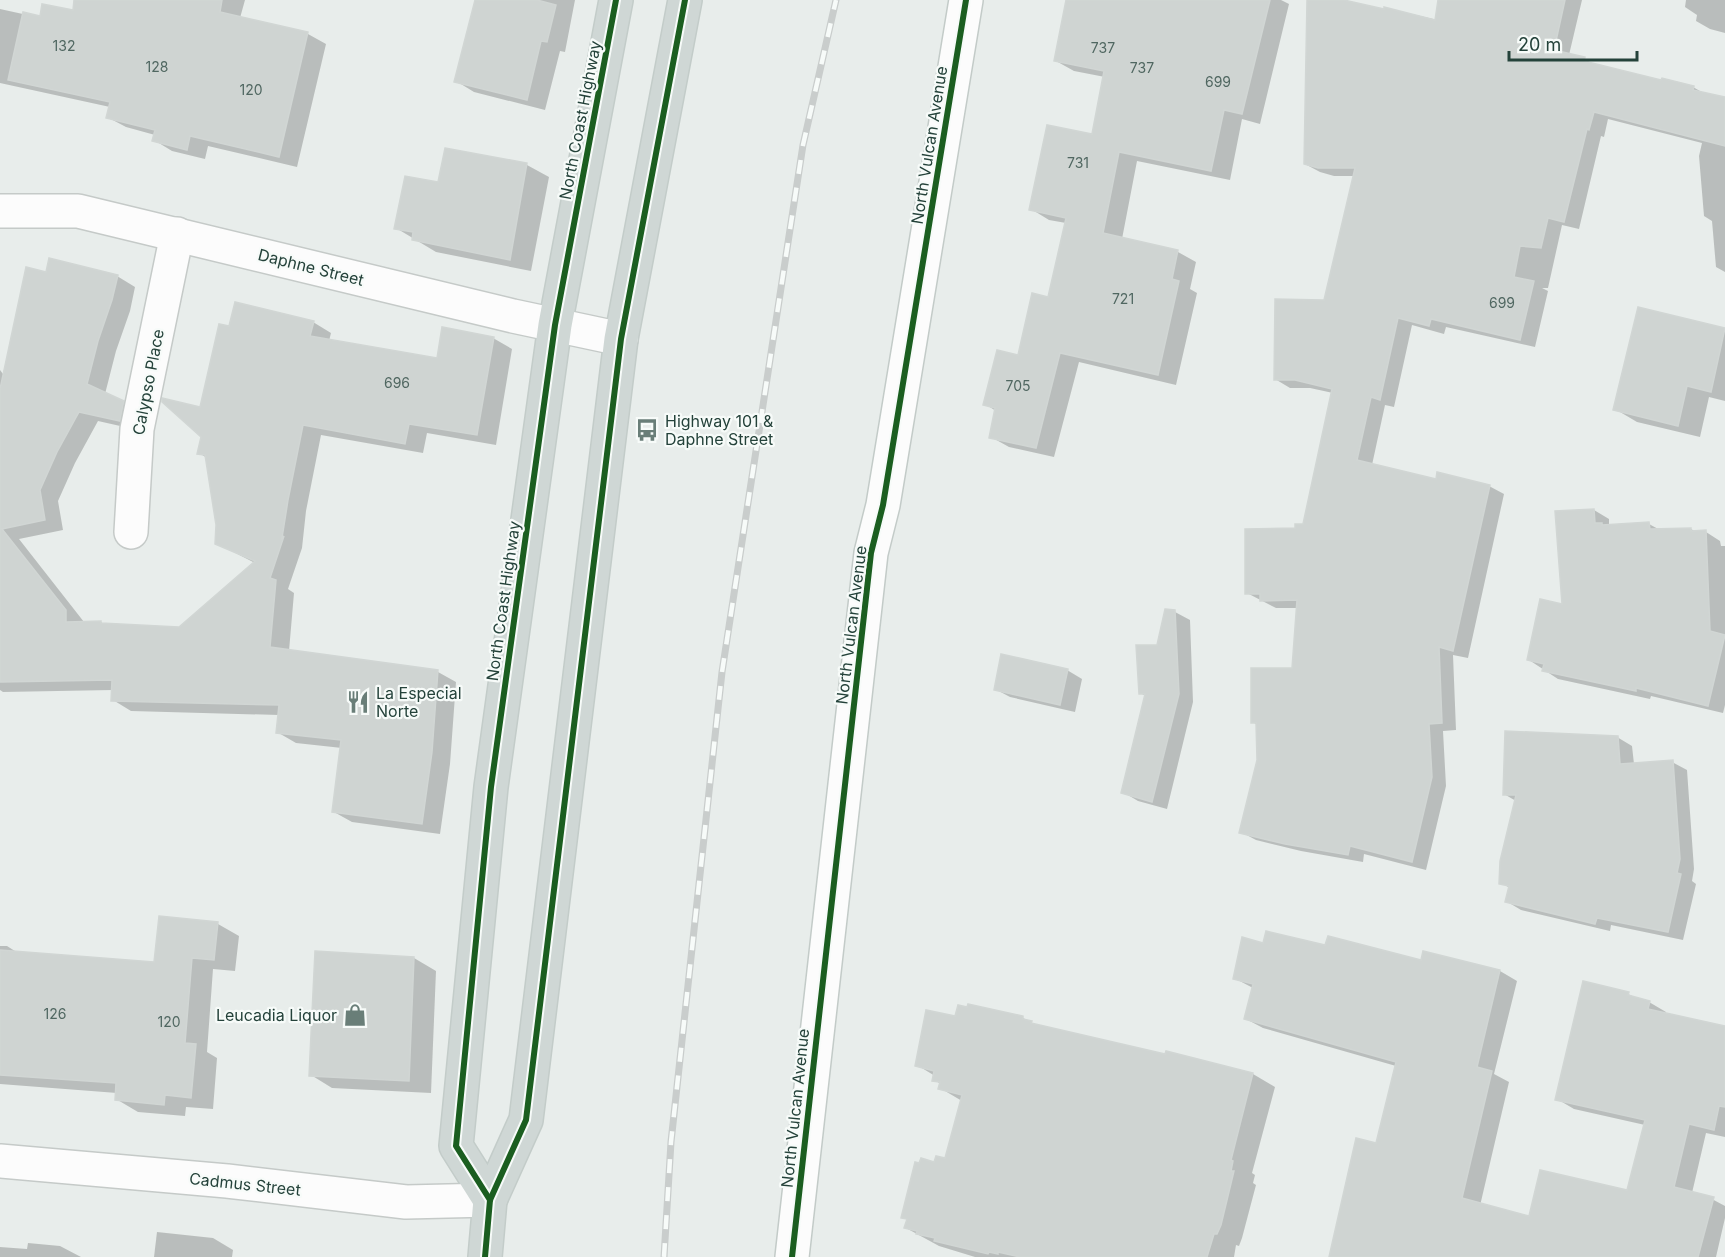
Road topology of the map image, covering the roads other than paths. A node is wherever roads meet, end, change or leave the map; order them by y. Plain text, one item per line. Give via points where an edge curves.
1 (616, 0) edge
2 (685, 0) edge
3 (966, 0) edge
4 (0, 211) edge
5 (177, 234) junction
6 (555, 325) junction
7 (621, 339) junction
8 (131, 532) dead end
9 (0, 1161) edge
10 (490, 1200) junction
11 (485, 1257) edge
12 (792, 1257) edge

1 - 6 main road, North Coast Highway
2 - 7 main road
3 - 12 street, North Vulcan Avenue via 883,505 871,553
4 - 5 street, Daphne Street via 78,211
5 - 6 street, Daphne Street
5 - 8 street, Calypso Place via 137,429
6 - 7 street, Daphne Street
6 - 10 main road, North Coast Highway via 491,787 456,1146
7 - 10 main road via 526,1120
9 - 10 street, Cadmus Street via 406,1202
10 - 11 main road

